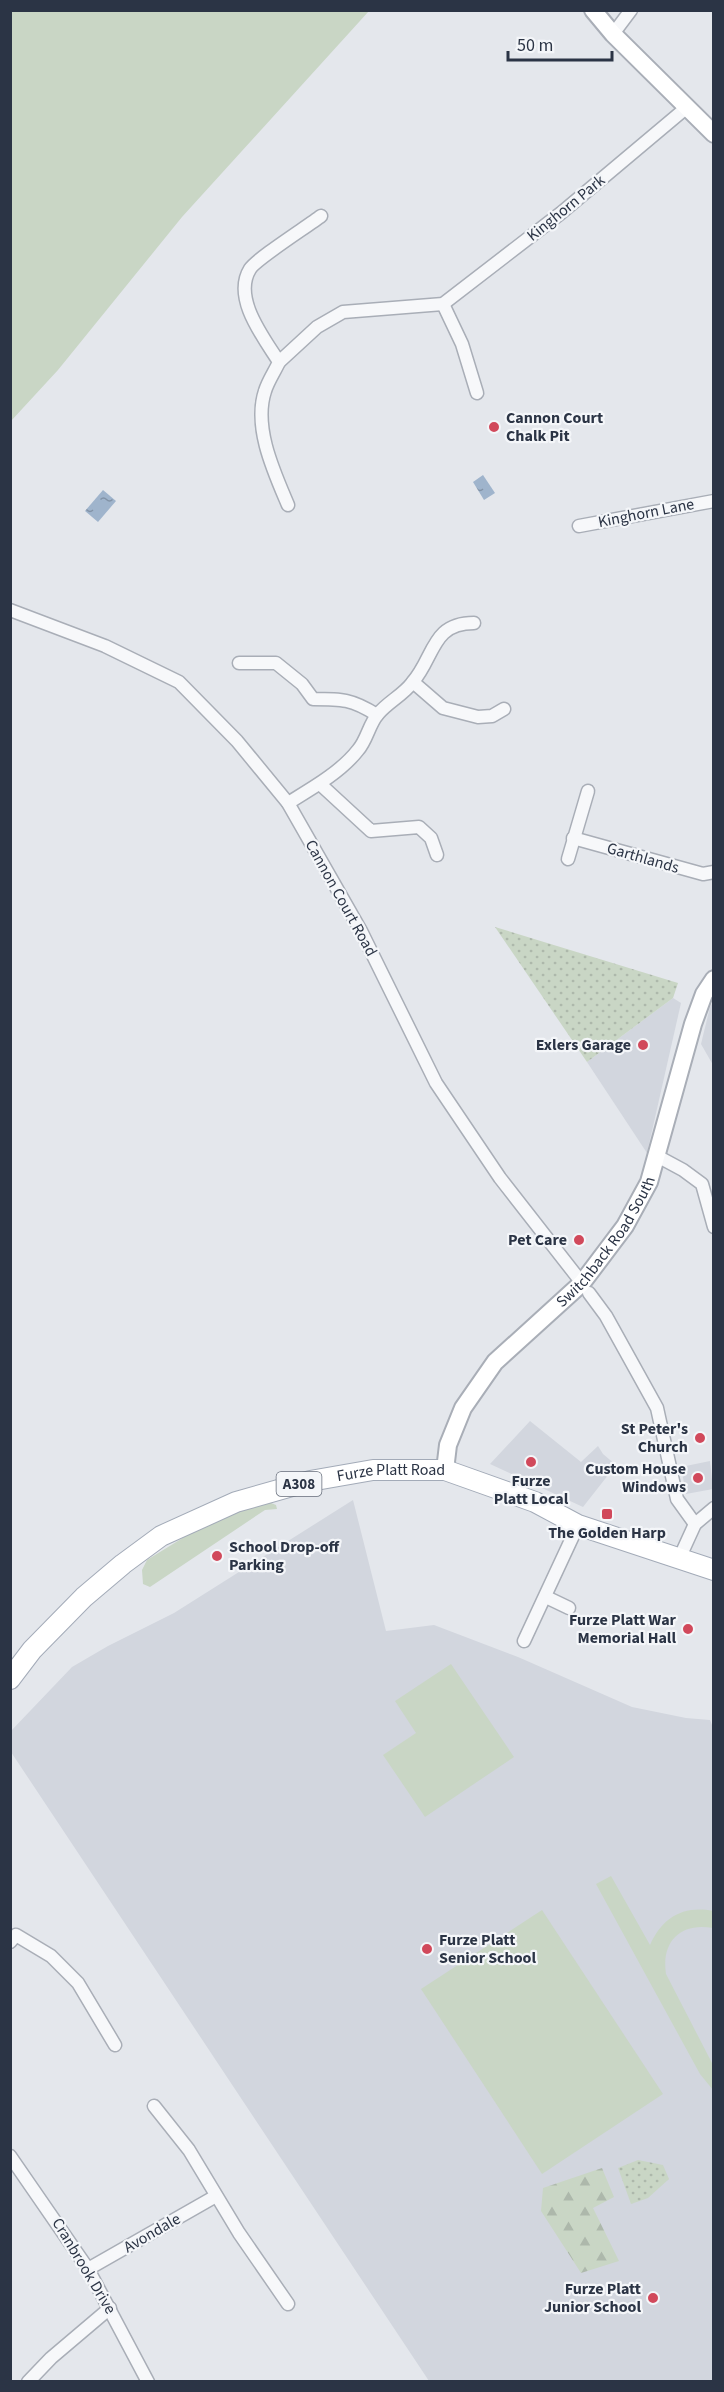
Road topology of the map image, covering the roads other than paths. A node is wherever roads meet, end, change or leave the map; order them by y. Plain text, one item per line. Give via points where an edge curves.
1 (593, 10) edge
2 (631, 10) edge
3 (613, 34) junction
4 (686, 108) junction
5 (714, 134) edge
6 (321, 216) dead end
7 (443, 304) junction
8 (279, 362) junction
9 (477, 393) dead end
10 (714, 501) edge
11 (288, 505) dead end
12 (579, 526) dead end
13 (10, 610) edge
14 (474, 623) dead end
15 (239, 663) dead end
16 (413, 682) junction
17 (504, 709) dead end
18 (377, 715) junction
19 (320, 784) junction
20 (588, 790) dead end
21 (288, 803) junction
22 (573, 838) junction
23 (437, 855) dead end
24 (568, 859) dead end
25 (714, 872) edge
26 (714, 979) edge
27 (657, 1156) junction
28 (714, 1227) edge
29 (585, 1288) junction
30 (445, 1470) junction
31 (714, 1508) edge
32 (695, 1524) junction
33 (578, 1525) junction
34 (679, 1559) junction
35 (714, 1570) edge
36 (546, 1597) junction
37 (569, 1608) dead end
38 (524, 1641) dead end
39 (10, 1679) edge
40 (12, 1936) edge
41 (115, 2045) dead end
42 (154, 2106) dead end
43 (10, 2156) edge
44 (216, 2196) junction
45 (88, 2269) junction
46 (288, 2304) dead end
47 (110, 2308) junction
48 (28, 2382) edge
49 (148, 2382) edge

1 - 3 street
2 - 3 street
3 - 4 street
4 - 5 street
4 - 7 street, Kinghorn Park via 561,213
6 - 8 street via 250,268 244,287 261,335
7 - 8 street via 343,312 317,327
7 - 9 street via 462,344
8 - 11 street via 264,393 262,419 266,449
10 - 12 street, Kinghorn Lane
13 - 21 street, Cannon Court Road via 105,646 179,682 237,741
14 - 16 street via 458,623 445,630
15 - 18 street via 276,663 302,684 313,699 358,702
16 - 17 street via 443,708 478,717 492,716
16 - 18 street
18 - 19 street via 358,750
19 - 21 street
19 - 23 street via 371,831 419,827 431,838
20 - 22 street
21 - 29 street, Cannon Court Road via 361,931 436,1083 500,1178
22 - 24 street
22 - 25 street, Garthlands via 703,874
26 - 27 street, Switchback Road South via 693,1024
27 - 28 street via 702,1184
27 - 29 street, Switchback Road South via 649,1182
29 - 30 street, Switchback Road South via 495,1362 463,1408 448,1445
29 - 32 street, Cannon Court Road via 606,1316 657,1408 676,1499
30 - 33 main road, Furze Platt Road / A308 via 535,1502
30 - 39 main road, Furze Platt Road / A308 via 373,1470 310,1481 236,1502 161,1536 84,1597 32,1650
31 - 32 street
32 - 34 street
33 - 34 main road, Furze Platt Road / A308
33 - 36 street
34 - 35 main road, Furze Platt Road / A308
36 - 37 street
36 - 38 street
40 - 41 street via 51,1956 78,1983
42 - 44 street via 189,2150
43 - 45 street, Cranbrook Drive
44 - 45 street, Avondale
44 - 46 street
45 - 47 street, Cranbrook Drive
47 - 48 street
47 - 49 street, Cranbrook Drive

